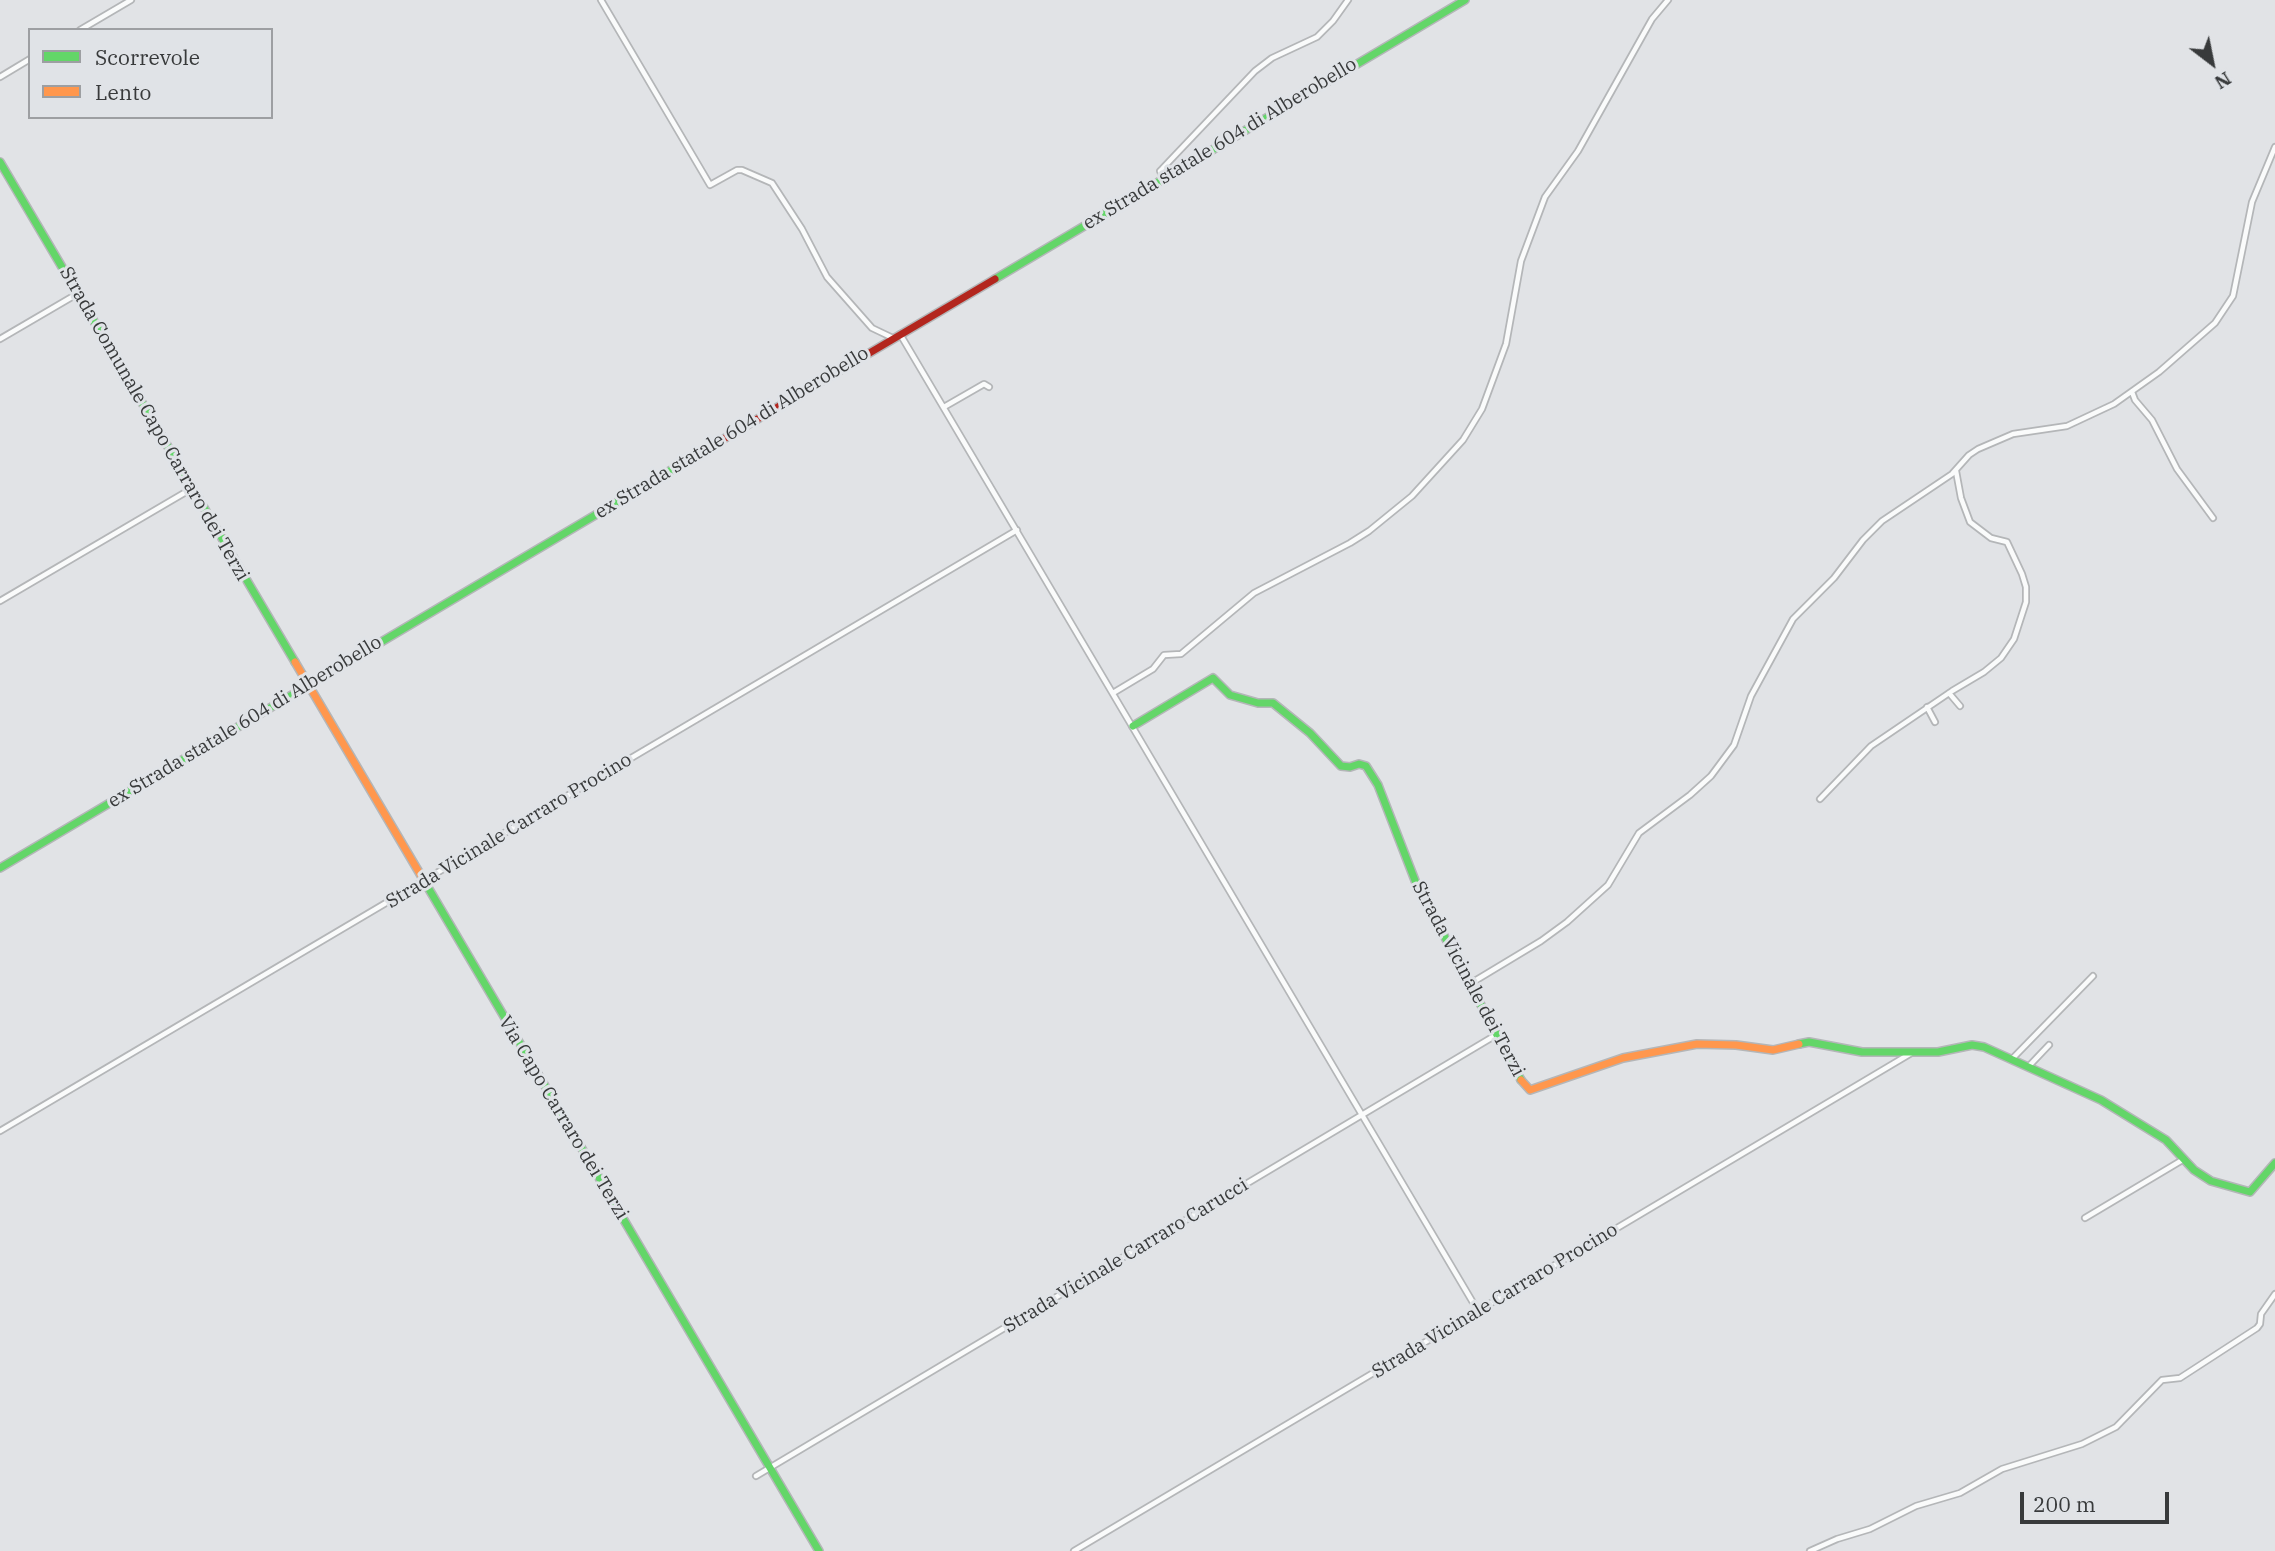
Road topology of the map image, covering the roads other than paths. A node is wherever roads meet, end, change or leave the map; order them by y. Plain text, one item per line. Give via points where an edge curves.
1 (131, 0) edge
2 (601, 0) edge
3 (1348, 0) edge
4 (1465, 0) edge
5 (1668, 0) edge
6 (83, 28) edge
7 (28, 60) edge
8 (0, 77) edge
9 (2275, 147) edge
10 (0, 162) edge
11 (1163, 178) junction
12 (77, 294) junction
13 (897, 336) junction
14 (0, 339) edge
15 (989, 387) dead end
16 (2132, 392) junction
17 (944, 408) junction
18 (1956, 471) junction
19 (191, 489) junction
20 (2213, 518) dead end
21 (1017, 530) junction
22 (0, 601) edge
23 (307, 685) junction
24 (1113, 693) junction
25 (1949, 693) junction
26 (1960, 706) dead end
27 (1927, 707) junction
28 (1935, 722) dead end
29 (1133, 726) junction
30 (1820, 799) dead end
31 (0, 868) edge
32 (424, 881) junction
33 (2093, 976) dead end
34 (1468, 985) junction
35 (1496, 1035) junction
36 (2049, 1045) dead end
37 (1915, 1051) junction
38 (2012, 1059) junction
39 (2029, 1066) junction
40 (1362, 1115) junction
41 (0, 1131) edge
42 (2184, 1159) junction
43 (2275, 1163) edge
44 (2085, 1218) dead end
45 (2275, 1294) edge
46 (1478, 1311) junction
47 (770, 1468) junction
48 (756, 1476) dead end
49 (819, 1551) edge
50 (1074, 1551) edge
51 (1810, 1551) edge

1 - 6 street
2 - 13 street via 710,185 737,170 772,183 827,277 872,328
3 - 11 street via 1317,37 1255,71 1162,169
4 - 11 street, ex Strada statale 604 di Alberobello
5 - 24 street via 1652,19 1577,151 1545,197 1521,261 1506,344 1482,409 1463,440 1412,496 1375,527 1254,593 1181,654 1164,655 1153,669
7 - 8 street
9 - 16 street via 2252,202 2231,302 2211,328
10 - 12 street, Strada Comunale Capo Carraro dei Terzi
11 - 13 street, ex Strada statale 604 di Alberobello
12 - 14 street
12 - 19 street, Strada Comunale Capo Carraro dei Terzi
13 - 17 street
13 - 23 street, ex Strada statale 604 di Alberobello
15 - 17 street via 984,384
16 - 18 street via 2075,424 2007,436 1974,451
16 - 20 street
17 - 21 street
18 - 25 street via 1970,522 2010,545 2026,592 2019,629 2004,654
18 - 34 street via 1882,521 1798,612 1754,688 1734,745 1711,776 1644,828 1608,885 1541,941
19 - 22 street
19 - 23 street, Strada Comunale Capo Carraro dei Terzi
21 - 24 street
21 - 32 street, Strada Vicinale Carraro Procino
23 - 31 street, ex Strada statale 604 di Alberobello
23 - 32 street, Via Capo Carraro dei Terzi
24 - 29 street
25 - 26 street
25 - 27 street
27 - 28 street
27 - 30 street via 1871,746
29 - 34 street, Strada Vicinale dei Terzi via 1213,678 1226,694 1273,703 1341,766 1366,765 1416,883
29 - 40 street
32 - 41 street, Strada Vicinale Carraro Procino
32 - 47 street, Via Capo Carraro dei Terzi
33 - 38 street
34 - 35 street, Strada Vicinale dei Terzi
35 - 37 street, Strada Vicinale dei Terzi via 1530,1090 1623,1058 1698,1044 1766,1050 1809,1042 1862,1052
35 - 40 street, Strada Vicinale Carraro Carucci
36 - 39 street
37 - 38 street, Strada Vicinale dei Terzi via 1972,1045
37 - 46 street, Strada Vicinale Carraro Procino
38 - 39 street, Strada Vicinale dei Terzi
39 - 42 street, Strada Vicinale dei Terzi via 2101,1100 2166,1140
40 - 46 street
40 - 47 street, Strada Vicinale Carraro Carucci
42 - 43 street, Strada Vicinale dei Terzi via 2205,1178 2250,1192
42 - 44 street
45 - 51 street via 2257,1328 2180,1377 2162,1380 2116,1427 2082,1444 2002,1469 1961,1493 1916,1506
46 - 50 street, Strada Vicinale Carraro Procino
47 - 48 street, Strada Vicinale Carraro Carucci
47 - 49 street, Via Capo Carraro dei Terzi

